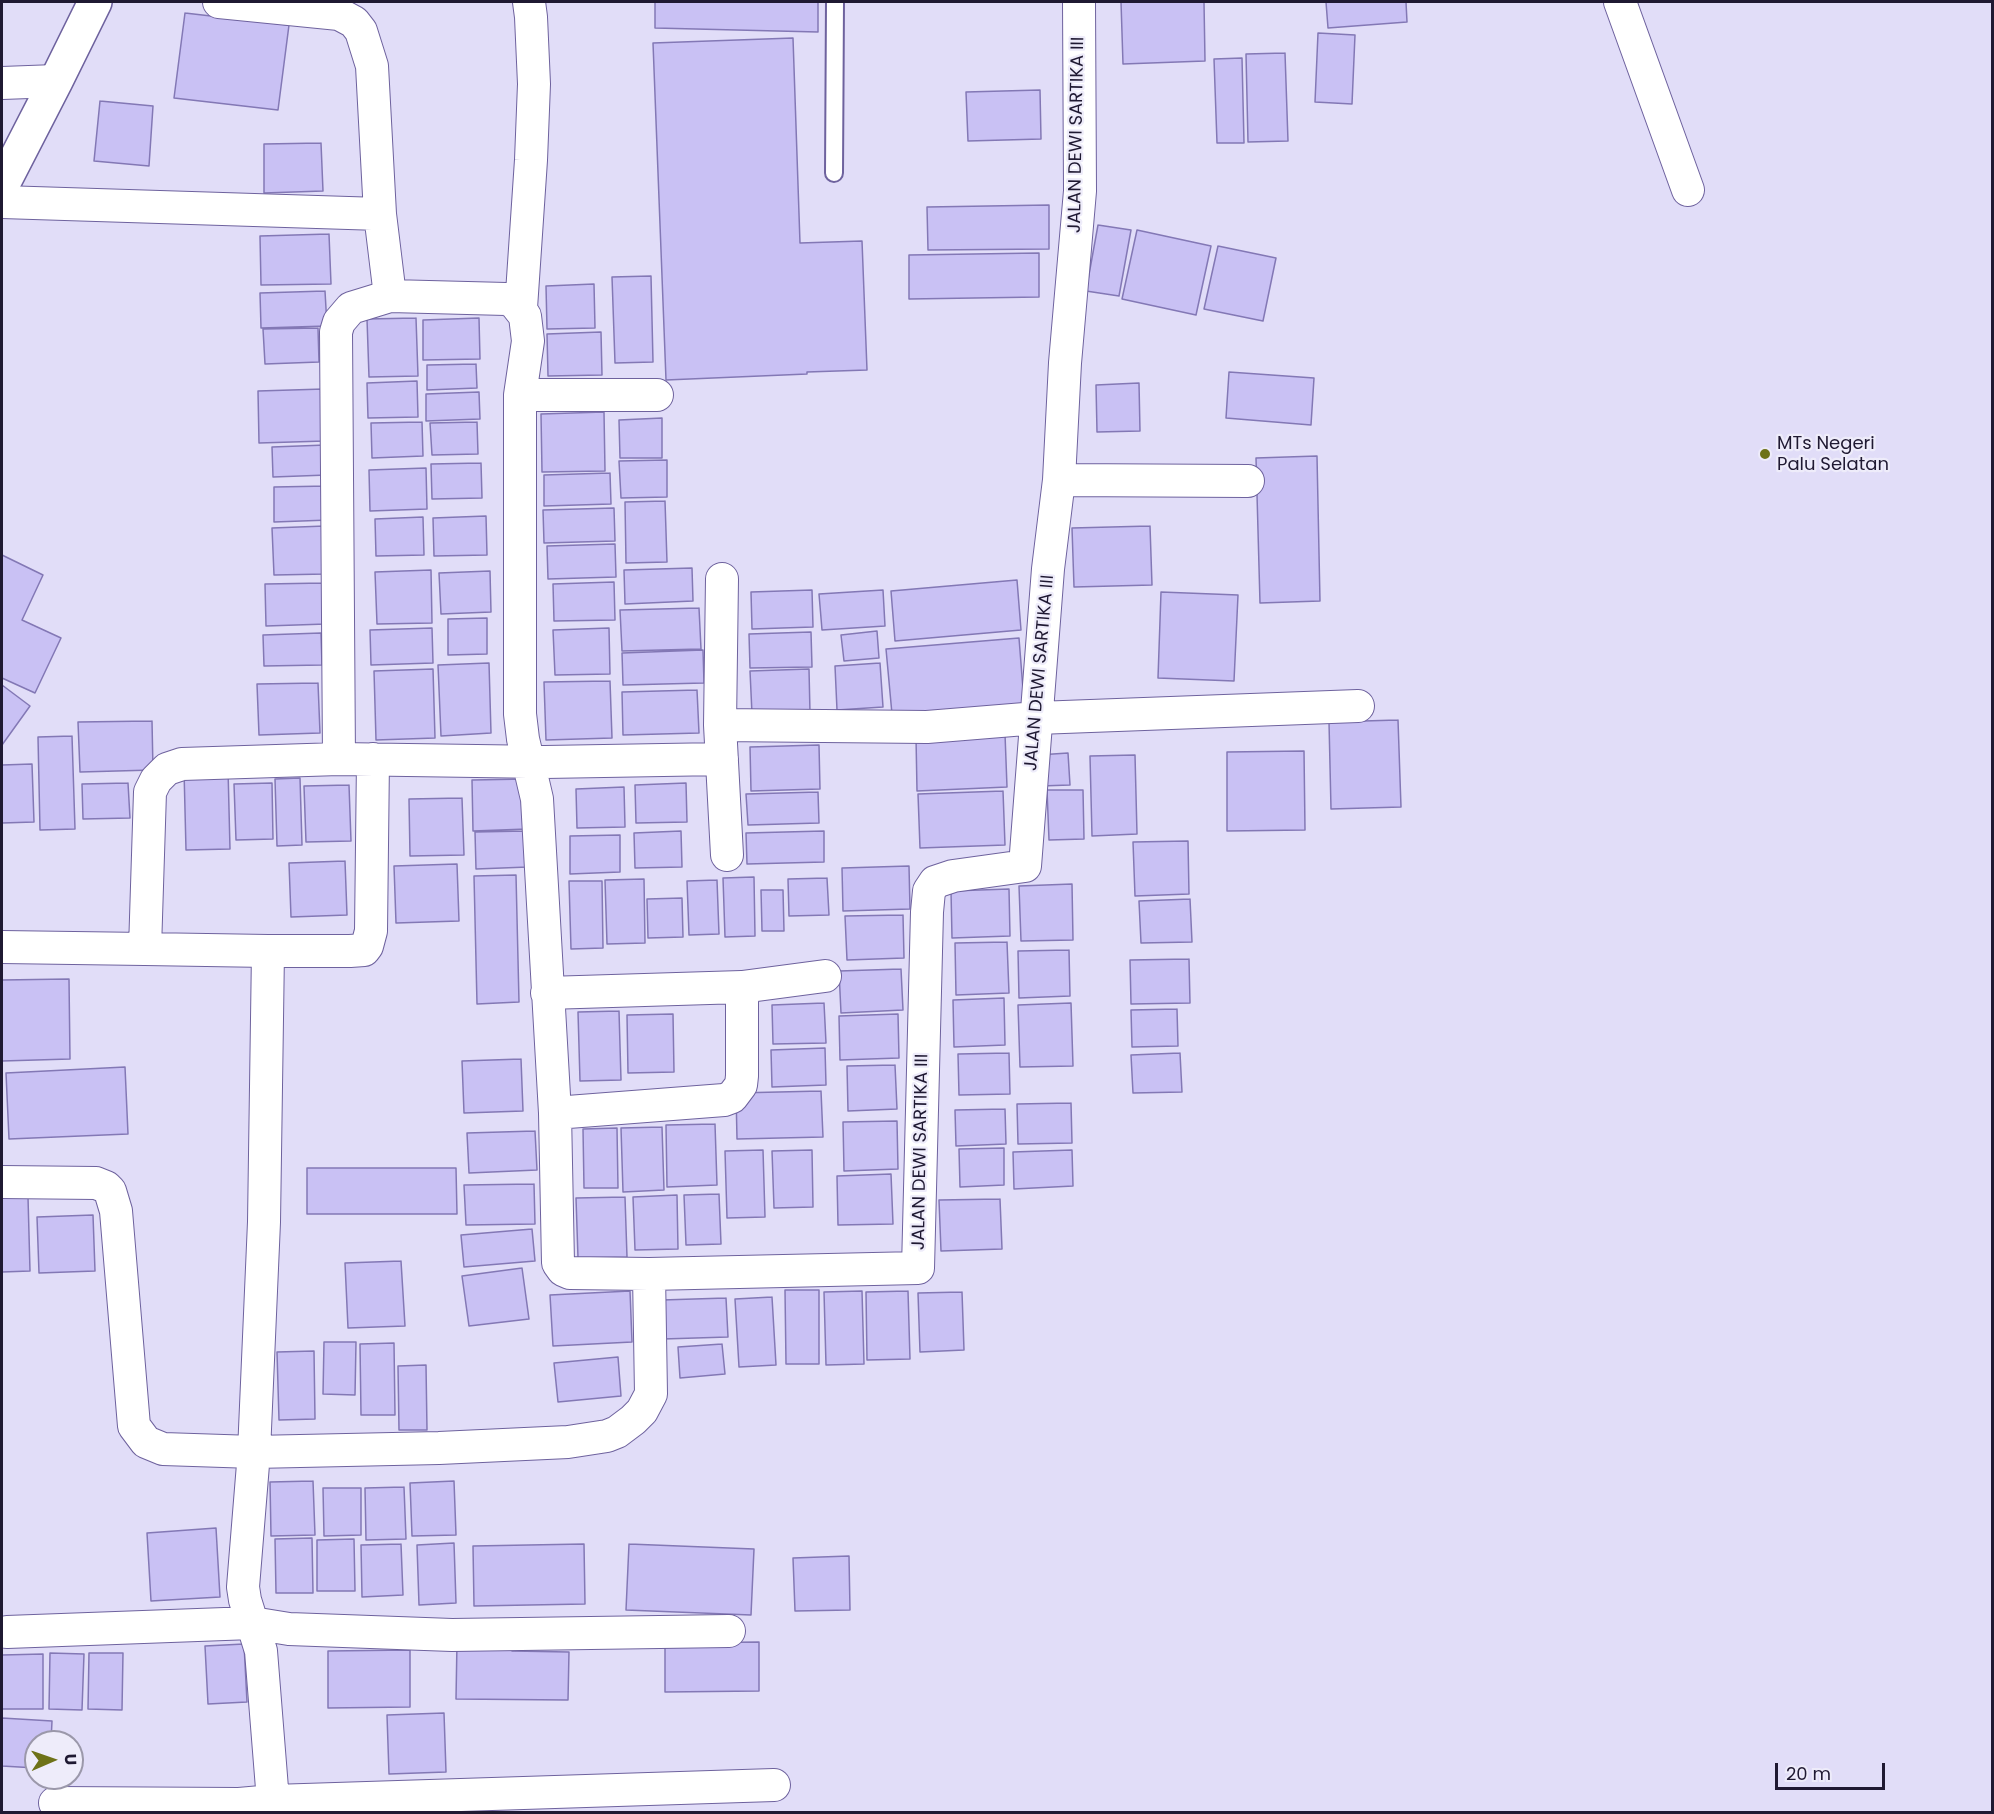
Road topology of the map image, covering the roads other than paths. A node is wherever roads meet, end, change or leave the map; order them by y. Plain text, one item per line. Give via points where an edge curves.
1 (94, 2) edge
2 (219, 2) edge
3 (529, 2) edge
4 (835, 2) edge
5 (1079, 2) edge
6 (1620, 2) edge
7 (56, 81) junction
8 (2, 83) edge
9 (834, 173) dead end
10 (2, 186) edge
11 (1688, 190) dead end
12 (2, 202) edge
13 (380, 214) junction
14 (390, 296) junction
15 (521, 308) junction
16 (520, 395) junction
17 (657, 395) dead end
18 (1059, 480) junction
19 (1248, 481) dead end
20 (722, 579) dead end
21 (1358, 706) dead end
22 (1037, 718) junction
23 (720, 724) junction
24 (339, 759) junction
25 (373, 759) junction
26 (722, 759) junction
27 (528, 762) junction
28 (727, 855) dead end
29 (2, 947) edge
30 (145, 949) junction
31 (268, 951) junction
32 (825, 976) dead end
33 (742, 987) junction
34 (547, 993) junction
35 (555, 1113) junction
36 (2, 1182) edge
37 (650, 1274) junction
38 (254, 1452) junction
39 (252, 1623) junction
40 (729, 1631) dead end
41 (7, 1632) dead end
42 (774, 1785) dead end
43 (273, 1801) junction
44 (55, 1803) dead end

1 - 7 main road
2 - 13 street via 339,14 361,31 372,66
3 - 15 street via 534,84
4 - 9 lane
5 - 18 street, JALAN DEWI SARTIKA III via 1080,191
6 - 11 street
7 - 8 street
7 - 10 main road
12 - 13 street
13 - 14 street
14 - 15 street via 506,299
14 - 24 street via 351,308 336,332
15 - 16 street via 528,341
16 - 17 street
16 - 27 street via 520,714
18 - 19 street
18 - 22 street, JALAN DEWI SARTIKA III
20 - 23 street
21 - 22 street
22 - 23 street via 927,727
22 - 37 street, JALAN DEWI SARTIKA III via 1025,867 953,876 935,882 929,891 918,1268
23 - 26 street
24 - 25 street
24 - 30 street via 182,764 167,769 150,792
25 - 27 street
25 - 31 street via 371,931 367,946 350,951
26 - 27 street
26 - 28 street
27 - 34 street via 537,799
29 - 30 street
30 - 31 street
31 - 38 street via 264,1222
32 - 33 street
33 - 34 street
33 - 35 street via 742,1076 732,1097
34 - 35 street
35 - 37 street via 558,1263 570,1273
36 - 38 street via 106,1186 117,1211 134,1426 146,1443 163,1449
37 - 38 street via 651,1394 642,1411 617,1432 568,1442
38 - 39 street via 243,1587
39 - 40 street via 289,1629 452,1635
39 - 41 street
39 - 43 street via 261,1651
42 - 43 street
43 - 44 street

